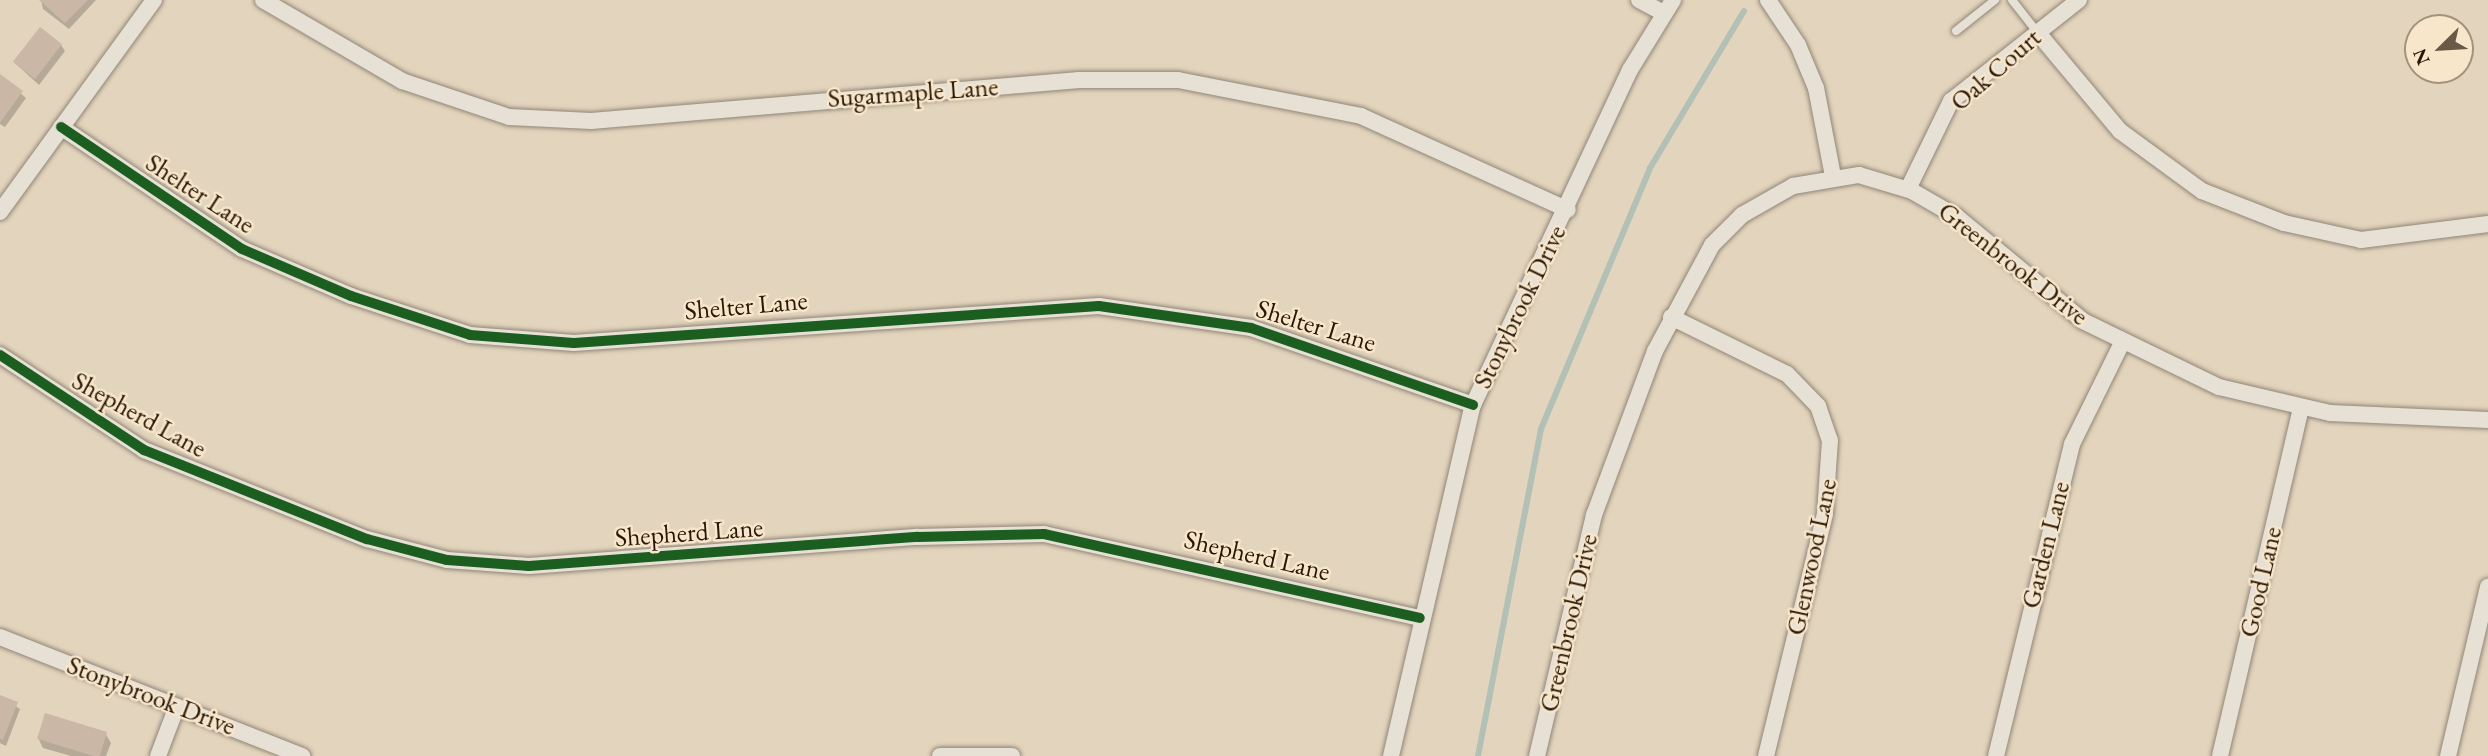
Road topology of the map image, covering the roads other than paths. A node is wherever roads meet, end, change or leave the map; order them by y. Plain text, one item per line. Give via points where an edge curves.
1 (154, 0) edge
2 (264, 0) edge
3 (1639, 0) edge
4 (1768, 0) edge
5 (1995, 0) edge
6 (2012, 0) edge
7 (2079, 0) edge
8 (1668, 7) edge
9 (1956, 31) dead end
10 (2038, 33) junction
11 (61, 127) junction
12 (1833, 176) junction
13 (1908, 189) junction
14 (1568, 210) junction
15 (0, 212) edge
16 (2488, 224) edge
17 (1671, 317) junction
18 (2122, 343) junction
19 (0, 355) edge
20 (1473, 405) junction
21 (2301, 408) junction
22 (2488, 421) edge
23 (2488, 587) edge
24 (1420, 618) junction
25 (0, 637) edge
26 (177, 706) junction
27 (158, 756) edge
28 (302, 756) edge
29 (940, 756) edge
30 (1012, 756) edge
31 (1391, 756) edge
32 (1537, 756) edge
33 (1766, 756) edge
34 (1996, 756) edge
35 (2220, 756) edge
36 (2448, 756) edge

1 - 11 street
2 - 14 street, Sugarmaple Lane via 402,81 509,117 592,121 1079,80 1178,80 1361,116
3 - 8 street
4 - 12 street via 1798,45 1816,88
5 - 9 lane
6 - 10 lane
7 - 10 street, Oak Court
8 - 14 street, Stonybrook Drive
10 - 13 street, Oak Court via 1951,102
10 - 16 street via 2119,131 2202,191 2284,223 2361,240
11 - 15 street
11 - 20 street, Shelter Lane via 243,249 351,296 470,335 573,343 1099,306 1251,328
12 - 13 street, Greenbrook Drive via 1859,175
12 - 17 street, Greenbrook Drive via 1793,186 1742,215 1712,245
13 - 18 street, Greenbrook Drive via 1957,216 2062,306
14 - 20 street, Stonybrook Drive
17 - 32 street, Greenbrook Drive via 1594,515
17 - 33 street, Glenwood Lane via 1787,374 1818,406 1830,440 1825,514
18 - 21 street, Greenbrook Drive via 2219,387
18 - 34 street, Garden Lane via 2072,444
19 - 24 street, Shepherd Lane via 144,450 367,539 447,560 529,566 918,537 1044,534
20 - 24 street, Stonybrook Drive
21 - 22 street, Greenbrook Drive
21 - 35 street, Good Lane
23 - 36 street
24 - 31 street, Stonybrook Drive
25 - 26 street, Stonybrook Drive
26 - 27 street
26 - 28 street, Stonybrook Drive
29 - 30 street

